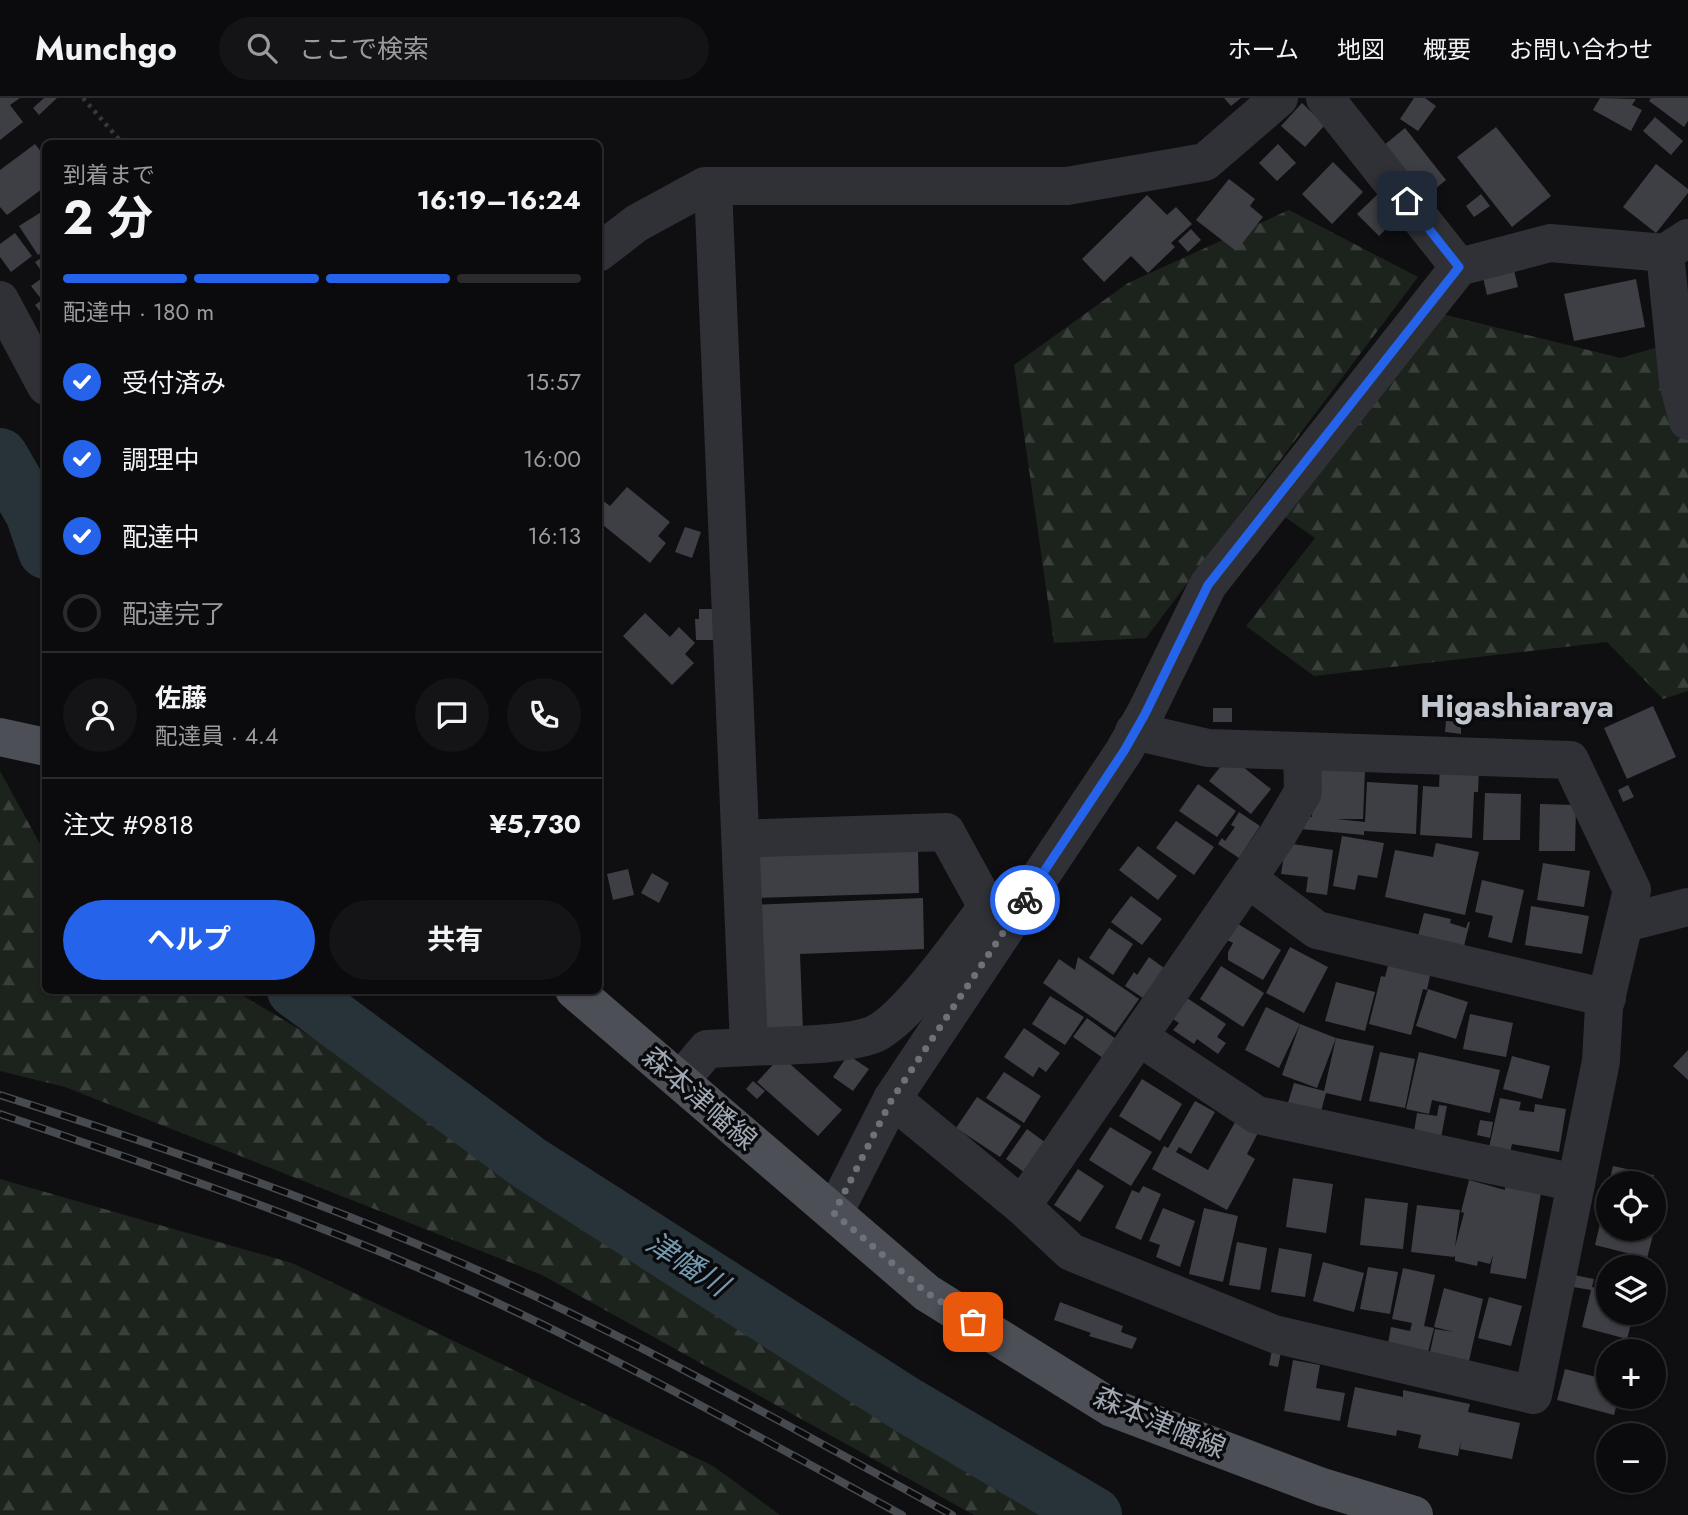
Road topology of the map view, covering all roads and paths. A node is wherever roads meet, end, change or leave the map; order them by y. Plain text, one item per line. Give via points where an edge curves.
1 (83, 98) edge
2 (1279, 98) edge
3 (1325, 98) edge
4 (120, 140) edge
5 (713, 186) junction
6 (1676, 245) edge
7 (602, 250) edge
8 (1459, 267) junction
9 (0, 300) edge
10 (42, 379) edge
11 (1688, 421) edge
12 (1134, 731) junction
13 (1, 737) edge
14 (42, 746) edge
15 (1303, 751) junction
16 (761, 838) dead end
17 (1248, 879) junction
18 (1688, 907) edge
19 (994, 920) junction
20 (1625, 923) junction
21 (579, 994) edge
22 (1607, 998) junction
23 (1139, 1037) junction
24 (749, 1047) junction
25 (680, 1081) junction
26 (892, 1099) junction
27 (1576, 1183) junction
28 (1022, 1206) junction
29 (834, 1213) junction
30 (1414, 1515) edge

1 - 4 path
2 - 5 street via 1205,162 1067,187
3 - 8 street
5 - 7 street via 636,223
5 - 24 street
6 - 8 street via 1550,243
6 - 11 street via 1678,382
8 - 12 street via 1208,585
9 - 10 street
12 - 15 street via 1208,748
12 - 19 street via 1124,751
13 - 14 main road
15 - 17 street via 1303,793
15 - 20 street via 1570,760 1632,890
16 - 19 street via 946,832
17 - 22 street via 1317,930
17 - 23 street
18 - 20 street
19 - 24 street via 900,1016 874,1034 851,1040
19 - 26 street
20 - 22 street
21 - 25 main road, 森本津幡線
22 - 27 street via 1601,1061
23 - 27 street via 1257,1115
23 - 28 street
24 - 25 street via 707,1049
25 - 29 main road, 森本津幡線
26 - 28 street
26 - 29 street
27 - 28 street via 1533,1395 1274,1334 1071,1252
29 - 30 main road, 森本津幡線 via 927,1293 1112,1408 1322,1487

